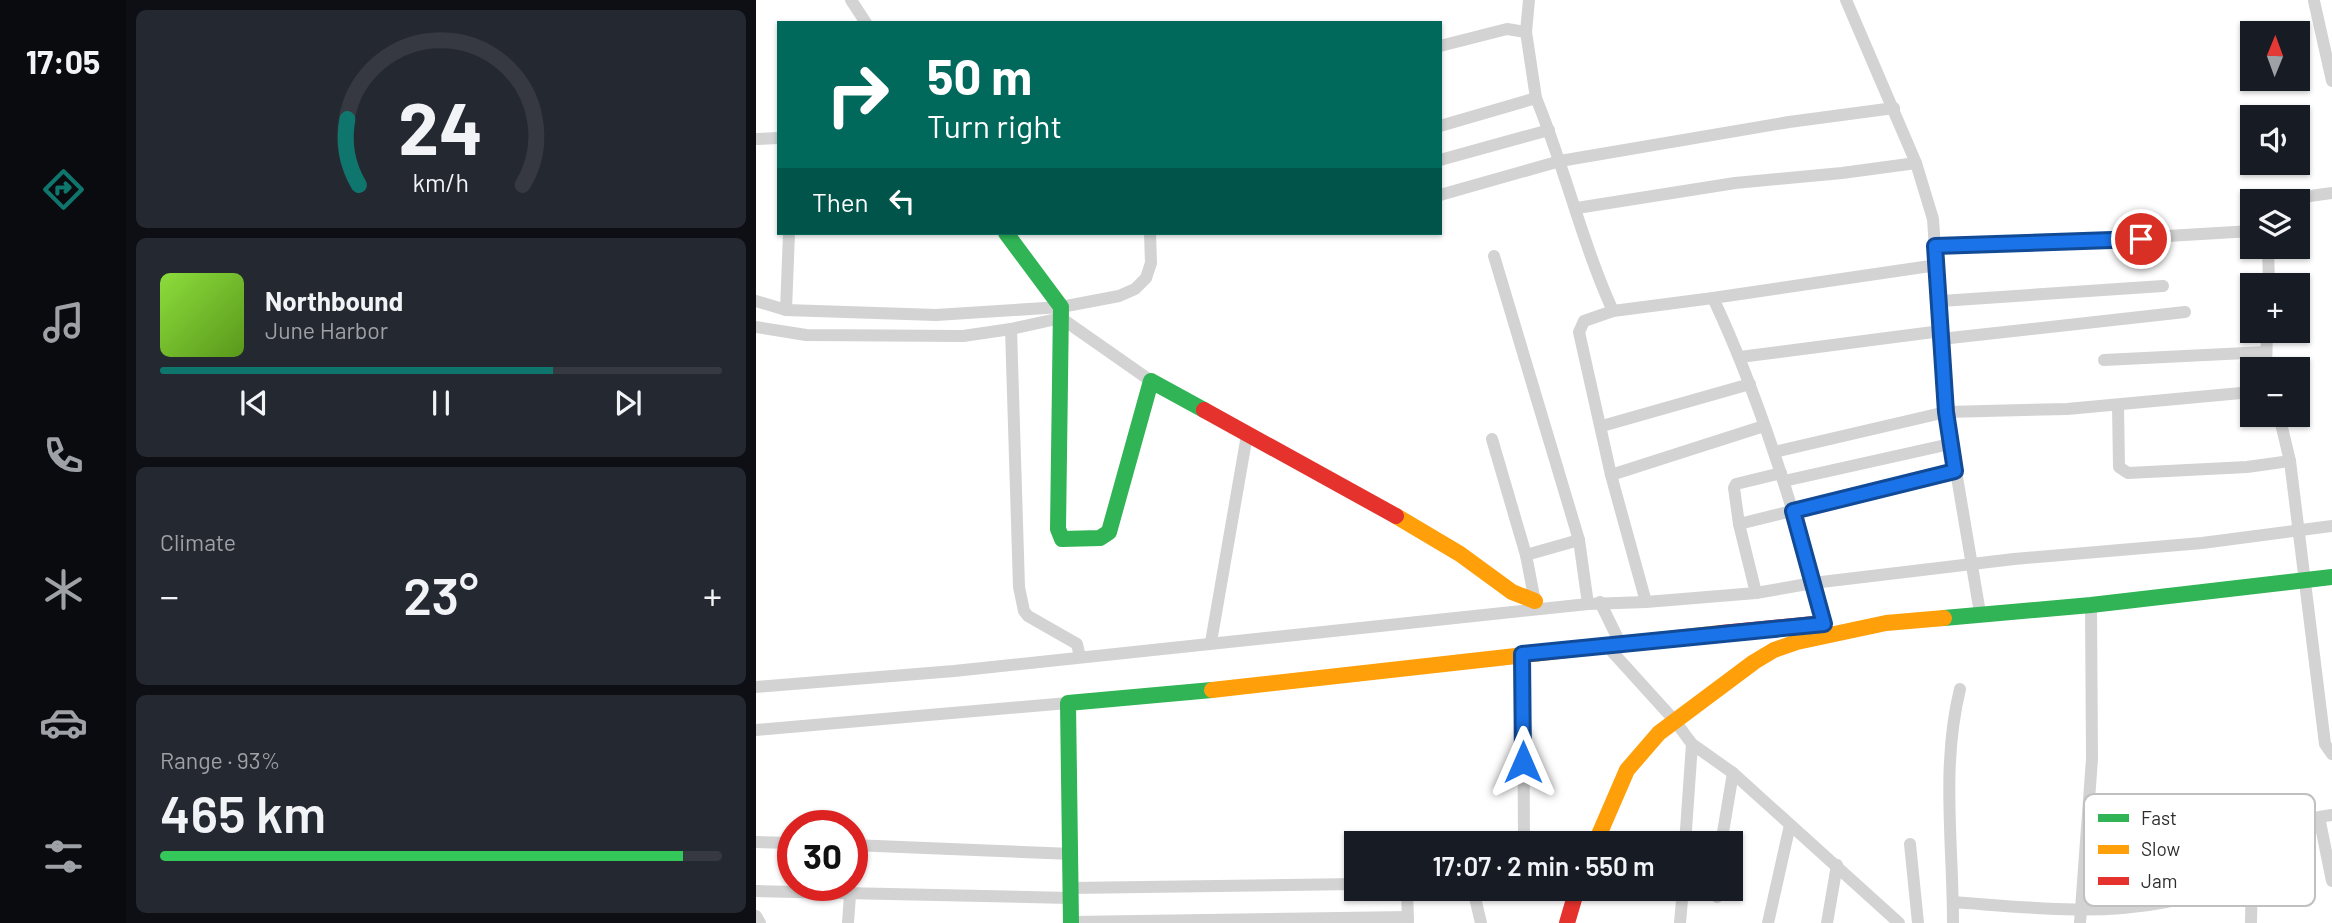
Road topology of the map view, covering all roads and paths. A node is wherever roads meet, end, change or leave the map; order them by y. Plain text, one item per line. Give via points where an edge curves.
1 (851, 0) edge
2 (1529, 0) edge
3 (1846, 0) edge
4 (2314, 1) edge
5 (865, 21) edge
6 (1526, 32) junction
7 (1442, 45) edge
8 (2332, 82) edge
9 (1536, 98) junction
10 (1894, 108) junction
11 (1442, 125) edge
12 (1549, 130) junction
13 (777, 138) edge
14 (756, 139) edge
15 (1442, 159) edge
16 (1560, 161) junction
17 (1916, 163) junction
18 (1442, 194) edge
19 (2332, 194) edge
20 (2310, 197) edge
21 (1577, 208) junction
22 (2240, 232) edge
23 (789, 235) edge
24 (1007, 235) edge
25 (1150, 235) edge
26 (1935, 246) junction
27 (1494, 256) dead end
28 (1937, 265) junction
29 (2163, 286) dead end
30 (1713, 298) junction
31 (756, 301) edge
32 (1941, 301) junction
33 (786, 310) junction
34 (1613, 311) junction
35 (1061, 312) junction
36 (2185, 312) dead end
37 (756, 327) edge
38 (1011, 329) junction
39 (1941, 335) junction
40 (2266, 343) edge
41 (2266, 352) junction
42 (1741, 357) junction
43 (2266, 357) edge
44 (2104, 360) dead end
45 (1151, 381) junction
46 (1750, 384) junction
47 (2240, 393) edge
48 (2118, 405) junction
49 (1946, 412) junction
50 (1602, 426) junction
51 (1764, 426) junction
52 (2282, 427) edge
53 (1247, 435) junction
54 (1492, 439) dead end
55 (1951, 444) junction
56 (1774, 453) junction
57 (2290, 461) junction
58 (1955, 471) junction
59 (1611, 475) junction
60 (1782, 477) junction
61 (1793, 511) junction
62 (1739, 524) junction
63 (2332, 526) edge
64 (2298, 531) junction
65 (1579, 540) junction
66 (1527, 555) junction
67 (1972, 565) junction
68 (2332, 577) edge
69 (2305, 580) junction
70 (1813, 583) junction
71 (1756, 593) junction
72 (1646, 602) junction
73 (1594, 603) junction
74 (1536, 604) junction
75 (2091, 605) junction
76 (1980, 613) junction
77 (1825, 629) junction
78 (1211, 642) junction
79 (1614, 646) junction
80 (1522, 654) junction
81 (1080, 657) junction
82 (756, 687) edge
83 (1961, 689) dead end
84 (1068, 703) junction
85 (1675, 721) junction
86 (756, 730) edge
87 (1692, 744) junction
88 (2332, 754) edge
89 (1733, 773) junction
90 (2089, 794) edge
91 (2332, 815) edge
92 (1790, 825) junction
93 (1524, 831) edge
94 (1601, 831) edge
95 (1686, 831) edge
96 (1723, 831) edge
97 (756, 842) edge
98 (777, 843) edge
99 (1910, 844) dead end
100 (868, 846) edge
101 (1072, 854) junction
102 (2084, 856) edge
103 (1837, 865) junction
104 (2332, 881) edge
105 (1344, 884) edge
106 (756, 891) edge
107 (777, 892) edge
108 (1070, 893) junction
109 (868, 895) edge
110 (850, 901) edge
111 (1407, 901) edge
112 (1476, 901) edge
113 (1573, 901) edge
114 (1682, 901) edge
115 (1953, 902) junction
116 (2144, 906) edge
117 (756, 916) edge
118 (2079, 917) edge
119 (1408, 920) edge
120 (1244, 921) edge
121 (1071, 922) edge
122 (1168, 922) edge
123 (760, 923) edge
124 (848, 923) edge
125 (1481, 923) edge
126 (1567, 923) edge
127 (1680, 923) edge
128 (1768, 923) edge
129 (1827, 923) edge
130 (1899, 923) edge
131 (1917, 923) edge
132 (1953, 923) edge

1 - 5 street
2 - 6 street
3 - 10 street
4 - 8 street
6 - 7 street via 1507,29
6 - 9 street
9 - 11 street
9 - 12 street
10 - 16 street
10 - 17 street
12 - 15 street
12 - 16 street
13 - 14 street
16 - 18 street
16 - 21 street
17 - 21 street via 1735,183
17 - 26 street via 1929,201
19 - 20 street
21 - 34 street
22 - 26 street
23 - 33 street
24 - 35 street
25 - 35 street via 1151,263 1146,278 1135,289
26 - 28 street
27 - 65 street
28 - 30 street
28 - 32 street
29 - 32 street
30 - 34 street
30 - 42 street
31 - 33 street
32 - 39 street
33 - 35 street via 955,315
34 - 50 street via 1584,321 1579,332
35 - 38 street
35 - 45 street
35 - 45 street via 1058,529 1062,539 1100,538 1109,531
36 - 39 street
37 - 38 street via 806,335 915,337
38 - 81 street via 1023,607 1028,616 1077,643
39 - 42 street
39 - 49 street
40 - 41 street
41 - 43 street
41 - 44 street
42 - 46 street
45 - 53 street
46 - 50 street
46 - 51 street
47 - 48 street
48 - 49 street
48 - 57 street via 2118,455 2123,472
49 - 55 street
49 - 56 street
50 - 59 street
51 - 56 street
51 - 59 street
52 - 57 street
53 - 74 street via 1384,509
53 - 78 street
54 - 66 street
55 - 58 street
55 - 60 street
56 - 60 street
57 - 64 street
58 - 61 street
58 - 67 street
59 - 72 street
60 - 61 street
60 - 62 street via 1736,484
61 - 62 street
61 - 70 street
62 - 71 street
63 - 64 street
64 - 67 street
64 - 69 street
65 - 66 street
65 - 73 street
66 - 74 street
67 - 70 street
67 - 76 street
68 - 69 street
69 - 75 street
69 - 88 street via 2326,744
70 - 71 street
70 - 77 street
71 - 72 street
72 - 73 street
73 - 74 street
73 - 79 street
74 - 78 street
75 - 76 street
75 - 90 street
76 - 77 street
77 - 79 street
77 - 85 street via 1754,662
78 - 81 street
79 - 80 street
79 - 85 street
80 - 84 street
80 - 93 street
81 - 82 street
83 - 115 street via 1950,742
84 - 86 street
84 - 101 street
85 - 87 street
85 - 94 street via 1627,770
87 - 89 street
87 - 95 street
89 - 92 street
89 - 96 street
91 - 104 street via 2319,817
92 - 103 street
92 - 128 street
97 - 98 street
99 - 131 street
100 - 101 street
101 - 108 street
102 - 118 street
103 - 129 street
103 - 130 street
105 - 108 street
106 - 107 street
108 - 109 street
108 - 121 street
110 - 124 street
111 - 119 street
112 - 125 street
113 - 126 street
114 - 127 street
115 - 118 street
115 - 132 street
116 - 118 street
117 - 123 street
119 - 120 street
120 - 122 street
121 - 122 street

